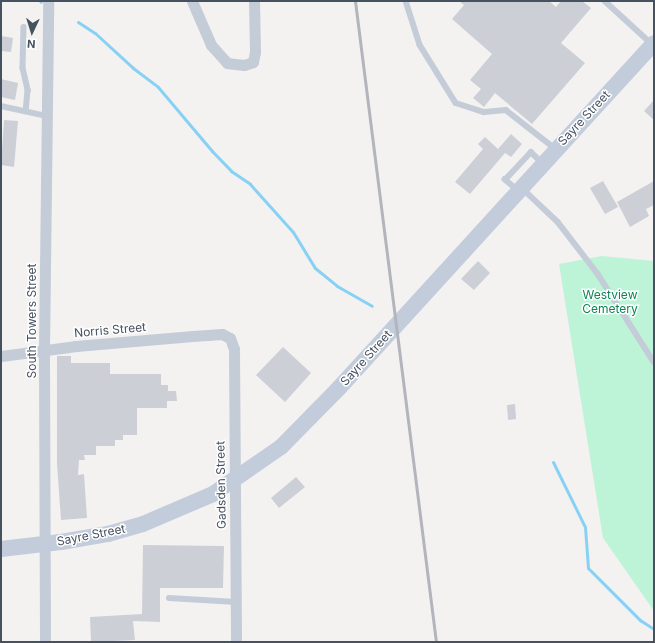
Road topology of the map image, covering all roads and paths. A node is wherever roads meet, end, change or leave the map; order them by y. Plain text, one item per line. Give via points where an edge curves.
1 (48, 1) edge
2 (192, 1) edge
3 (254, 1) edge
4 (406, 1) edge
5 (605, 1) edge
6 (24, 27) dead end
7 (653, 43) edge
8 (1, 106) edge
9 (26, 111) junction
10 (47, 116) junction
11 (556, 149) junction
12 (520, 189) junction
13 (222, 334) joint
14 (44, 350) junction
15 (1, 356) edge
16 (654, 362) edge
17 (235, 481) junction
18 (46, 544) junction
19 (1, 549) edge
20 (169, 598) dead end
21 (236, 602) junction
22 (44, 642) edge
23 (236, 642) edge

1 - 10 street, South Towers Street
2 - 3 street via 211,45 227,63 239,64 253,62
4 - 11 lane via 420,45 456,103 484,112 506,110
5 - 7 lane
6 - 9 lane via 23,68 28,90
7 - 11 main road, Sayre Street
8 - 9 lane
9 - 10 lane
10 - 14 street, South Towers Street
11 - 12 main road, Sayre Street
12 - 16 lane via 558,222 602,279
12 - 17 main road, Sayre Street via 281,448
13 - 14 street, Norris Street
13 - 17 street, Gadsden Street via 230,338 234,349
14 - 15 street, Norris Street
14 - 18 street, South Towers Street
17 - 18 main road, Sayre Street via 180,510 143,524 108,534
17 - 21 street, Gadsden Street
18 - 19 main road, Sayre Street
18 - 22 street, South Towers Street
20 - 21 lane
21 - 23 street, Gadsden Street

